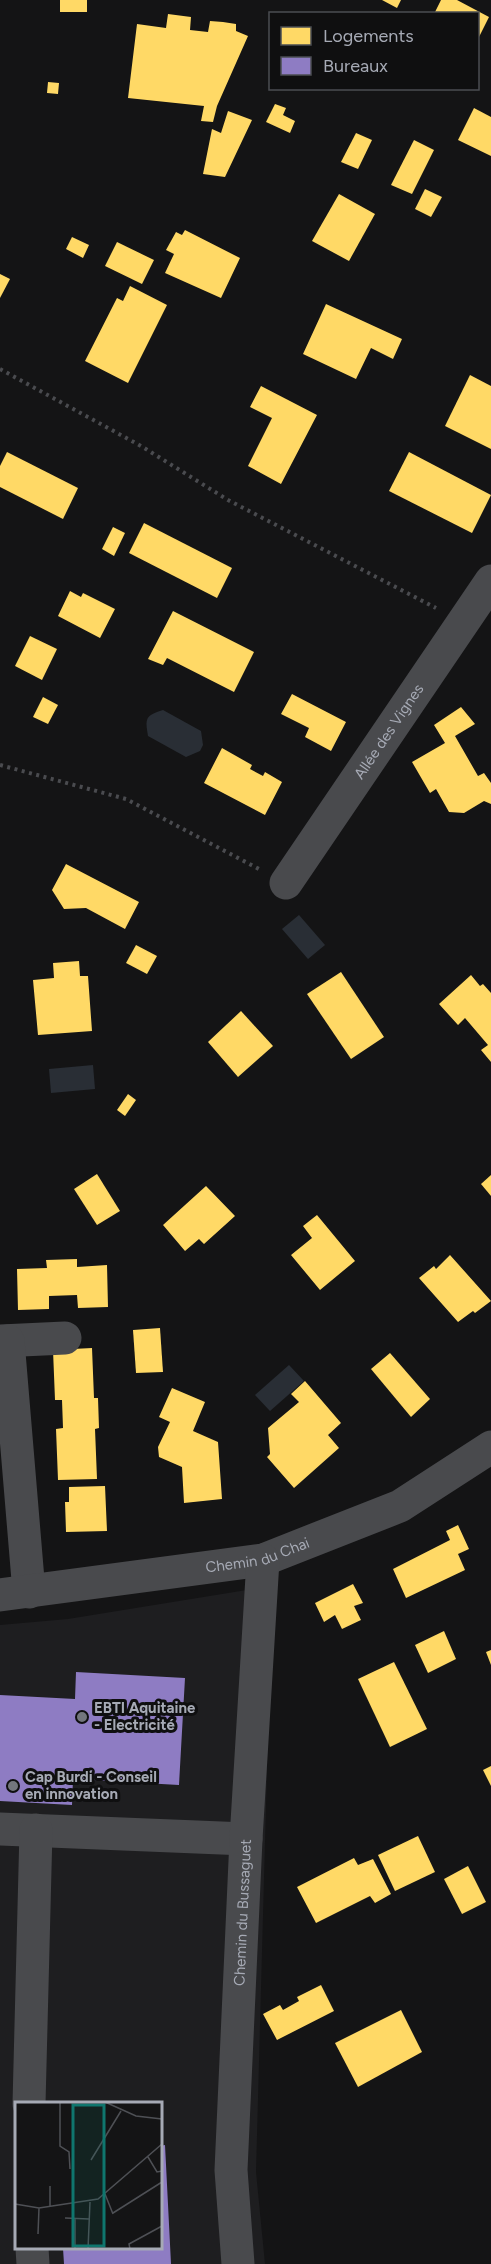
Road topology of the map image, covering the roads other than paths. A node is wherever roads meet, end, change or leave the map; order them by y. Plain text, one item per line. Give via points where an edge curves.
1 (491, 581) edge
2 (286, 883) road end
3 (65, 1338) dead end
4 (4, 1341) edge
5 (491, 1447) edge
6 (263, 1560) junction
7 (14, 1594) edge
8 (0, 1829) edge
9 (36, 1830) junction
10 (246, 1839) junction
11 (29, 2102) edge
12 (32, 2249) edge
13 (33, 2264) edge
14 (238, 2264) edge

1 - 2 street, Allée des Vignes
3 - 4 street
4 - 7 street
5 - 6 street, Chemin du Chai via 400,1506
6 - 7 street, Chemin du Chai
6 - 10 street, Chemin du Bussaguet
8 - 9 street
9 - 10 street
9 - 11 street
10 - 14 street, Chemin du Bussaguet via 231,2170
12 - 13 street

